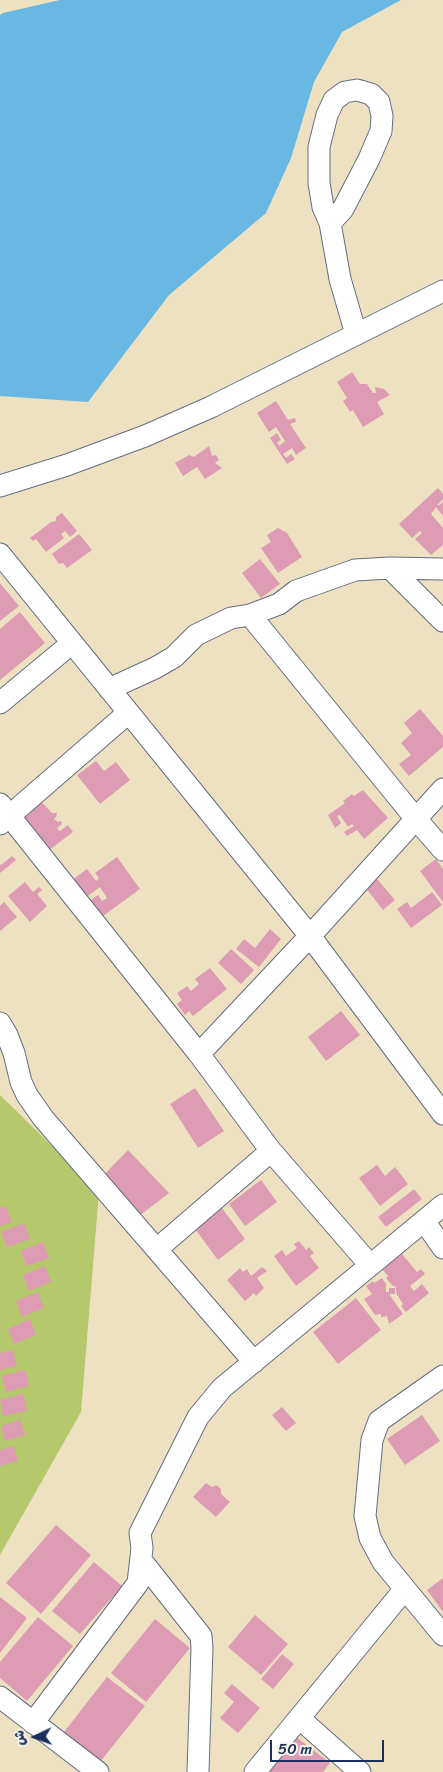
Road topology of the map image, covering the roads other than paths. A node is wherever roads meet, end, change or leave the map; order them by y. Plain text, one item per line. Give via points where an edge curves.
1 (330, 223) junction
2 (443, 291) edge
3 (356, 334) junction
4 (0, 486) edge
5 (0, 554) edge
6 (390, 568) junction
7 (443, 570) edge
8 (250, 615) junction
9 (443, 621) edge
10 (72, 643) junction
11 (109, 689) junction
12 (0, 703) edge
13 (128, 713) junction
14 (443, 789) edge
15 (3, 815) edge
16 (416, 819) junction
17 (443, 850) edge
18 (310, 936) junction
19 (0, 1023) edge
20 (199, 1054) junction
21 (443, 1114) edge
22 (271, 1151) junction
23 (443, 1205) edge
24 (424, 1221) junction
25 (443, 1248) edge
26 (157, 1249) junction
27 (370, 1264) junction
28 (254, 1362) junction
29 (443, 1376) edge
30 (141, 1560) junction
31 (404, 1590) junction
32 (443, 1635) edge
33 (0, 1696) edge
34 (299, 1718) junction
35 (33, 1723) junction
36 (98, 1772) edge
37 (198, 1772) edge
38 (255, 1772) edge
39 (360, 1772) edge

1 - 1 street via 323,207 319,183 320,147 334,100 345,92 357,90 371,94 379,102 381,131 343,208
1 - 3 street via 340,279
2 - 3 street
3 - 4 street via 211,407 145,436
5 - 10 street
6 - 7 street
6 - 8 street via 355,570 296,590 278,604
6 - 9 street
8 - 11 street via 231,618 196,635 168,661
8 - 16 street
10 - 11 street
10 - 12 street
11 - 13 street
13 - 15 street
13 - 18 street
14 - 16 street
15 - 20 street
16 - 17 street
16 - 18 street
18 - 20 street
18 - 21 street
19 - 26 street via 14,1053 27,1095 43,1118
20 - 22 street
22 - 26 street
22 - 27 street
23 - 24 street
24 - 25 street
24 - 27 street
26 - 28 street
27 - 28 street
28 - 30 street via 222,1388 198,1417 140,1533
29 - 31 street via 379,1421 372,1440 365,1516 370,1538
30 - 35 street via 138,1583
30 - 37 street via 201,1636
31 - 32 street
31 - 34 street
33 - 35 street
34 - 38 street
34 - 39 street
35 - 36 street

